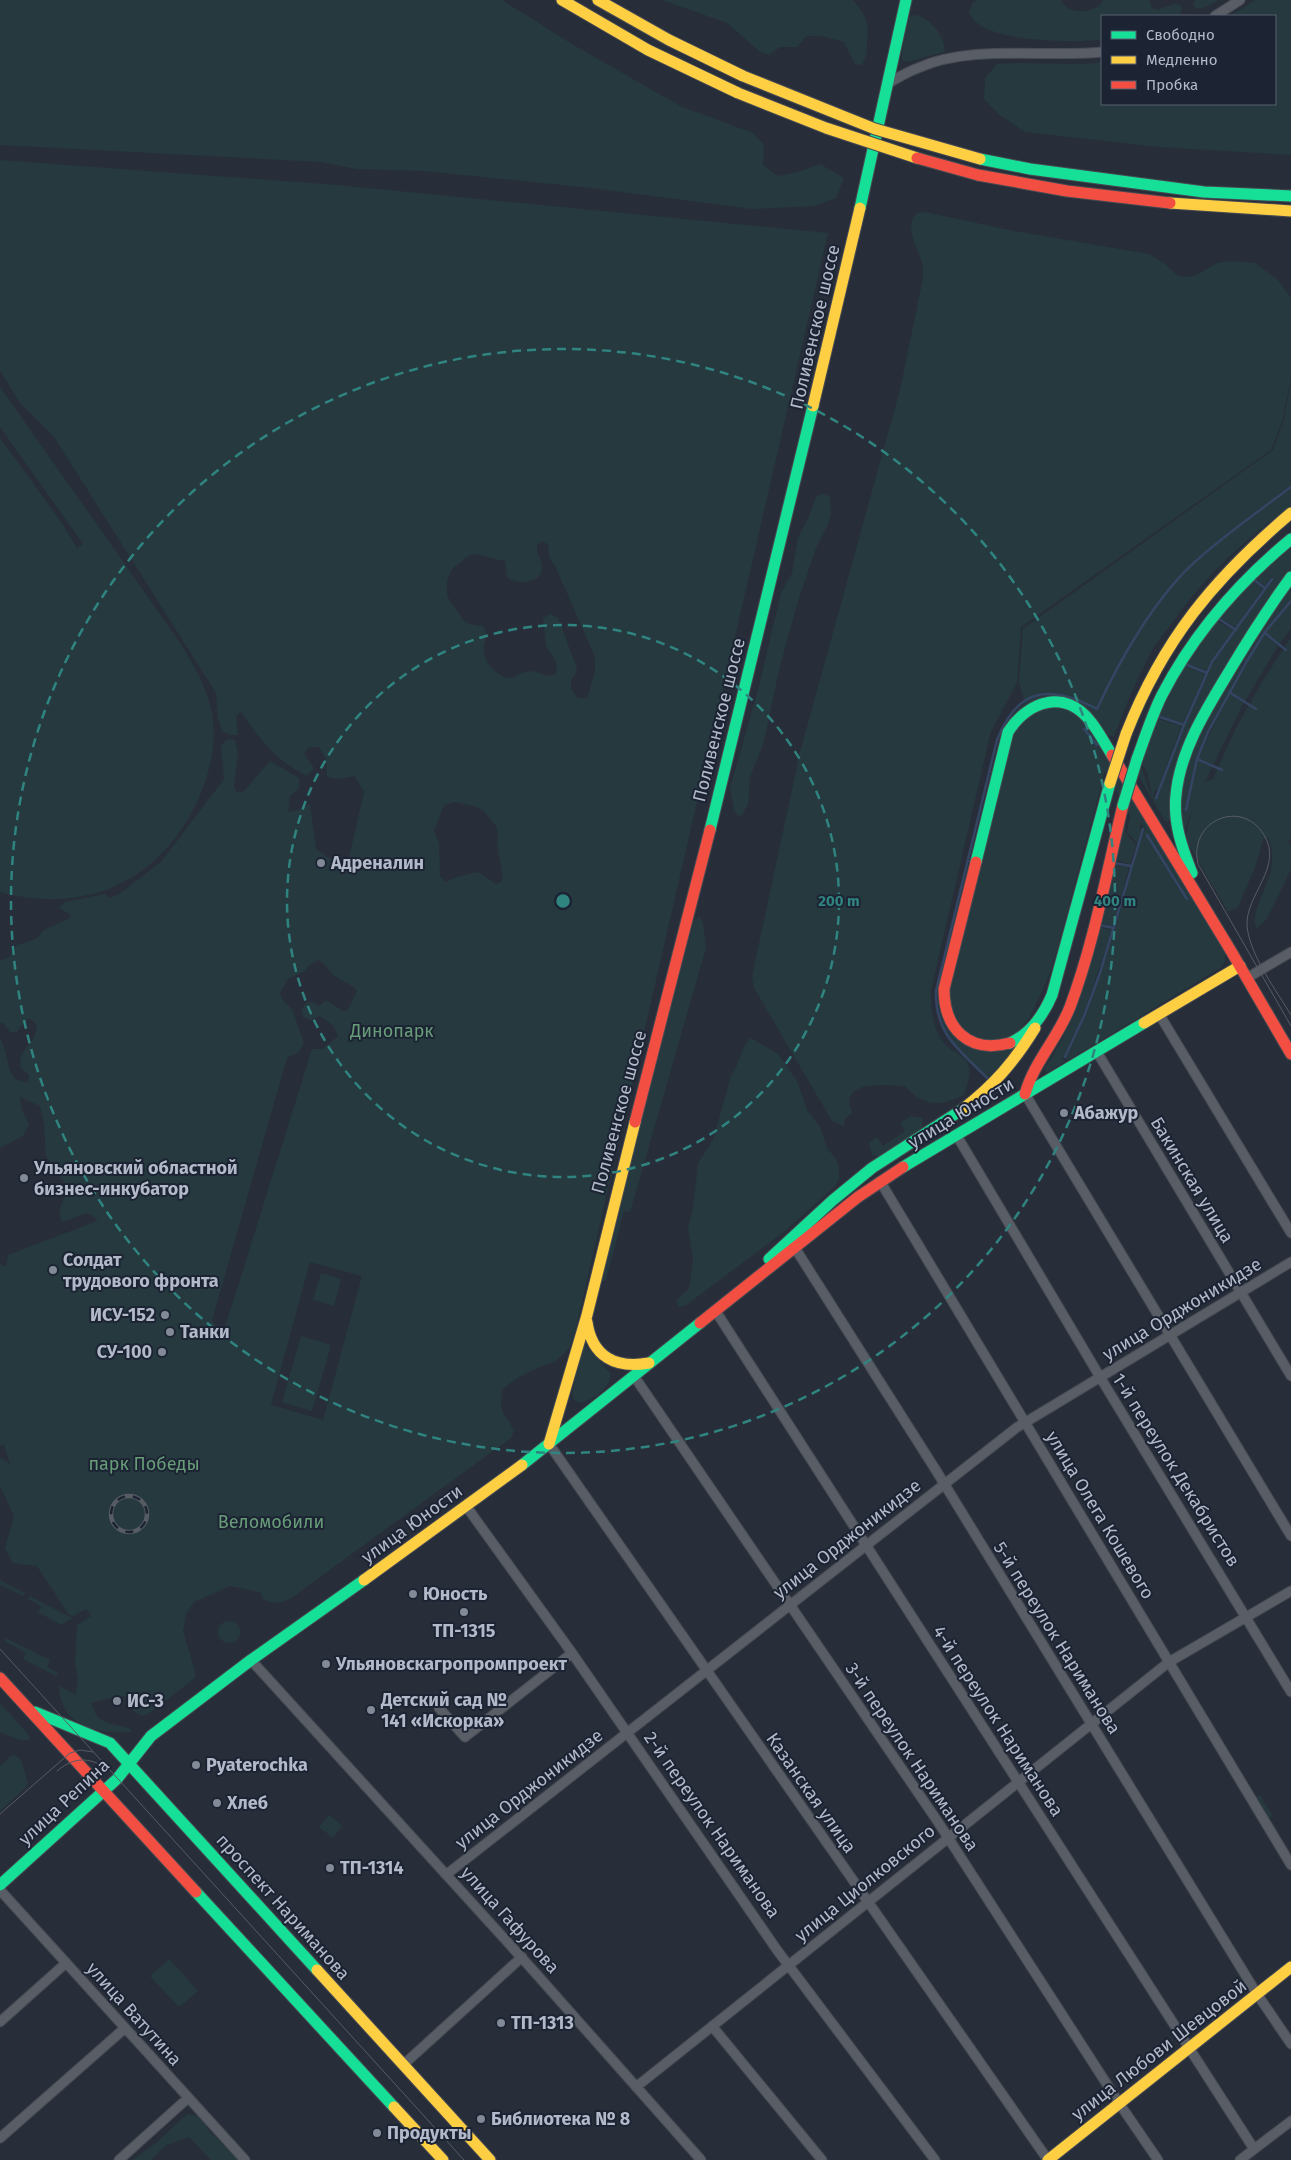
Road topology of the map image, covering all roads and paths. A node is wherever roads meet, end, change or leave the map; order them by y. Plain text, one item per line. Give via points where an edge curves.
1 (562, 0) edge
2 (598, 0) edge
3 (906, 0) edge
4 (1240, 0) edge
5 (1217, 15) edge
6 (1101, 52) edge
7 (887, 84) junction
8 (1291, 196) edge
9 (1291, 211) edge
10 (1291, 513) edge
11 (1291, 539) edge
12 (1291, 577) edge
13 (1231, 951) junction
14 (1291, 952) edge
15 (1240, 966) junction
16 (1247, 978) junction
17 (1043, 1012) junction
18 (1159, 1014) junction
19 (1096, 1052) junction
20 (1291, 1054) edge
21 (1026, 1094) junction
22 (957, 1136) junction
23 (880, 1181) junction
24 (1291, 1233) edge
25 (795, 1248) junction
26 (1291, 1262) edge
27 (1241, 1292) junction
28 (715, 1310) junction
29 (587, 1315) junction
30 (1169, 1335) junction
31 (650, 1363) junction
32 (634, 1376) junction
33 (1291, 1376) edge
34 (1100, 1377) junction
35 (1025, 1422) junction
36 (548, 1444) junction
37 (944, 1484) junction
38 (466, 1506) junction
39 (1291, 1536) edge
40 (865, 1545) junction
41 (1291, 1591) edge
42 (790, 1605) junction
43 (1247, 1617) junction
44 (572, 1653) junction
45 (251, 1660) junction
46 (1170, 1662) junction
47 (706, 1671) junction
48 (0, 1678) edge
49 (1291, 1692) edge
50 (440, 1708) dead end
51 (29, 1709) junction
52 (1091, 1723) junction
53 (627, 1732) junction
54 (129, 1764) junction
55 (1018, 1782) junction
56 (104, 1791) junction
57 (948, 1837) junction
58 (1291, 1865) edge
59 (447, 1874) junction
60 (0, 1885) edge
61 (0, 1890) edge
62 (867, 1902) junction
63 (522, 1958) junction
64 (66, 1963) junction
65 (788, 1965) junction
66 (1291, 1967) edge
67 (1257, 1994) junction
68 (0, 2022) edge
69 (712, 2026) junction
70 (125, 2028) junction
71 (1291, 2044) edge
72 (1189, 2048) junction
73 (403, 2065) junction
74 (636, 2087) junction
75 (188, 2098) junction
76 (1119, 2103) junction
77 (1291, 2120) edge
78 (0, 2138) edge
79 (1254, 2149) junction
80 (119, 2160) edge
81 (245, 2160) edge
82 (443, 2160) edge
83 (490, 2160) edge
84 (701, 2160) edge
85 (822, 2160) edge
86 (935, 2160) edge
87 (1048, 2160) edge
88 (1158, 2160) edge
89 (1240, 2160) edge

1 - 9 main road, bridge via 694,75 835,132 906,155 1031,186 1197,206
2 - 8 main road, bridge via 684,48 744,76 875,129 980,159 1048,172 1204,192
3 - 7 main road, Поливенское шоссе
4 - 5 street
6 - 7 street via 955,58 919,67
7 - 29 main road, Поливенское шоссе via 859,216 697,884
10 - 17 main road, улица Юности, bridge via 1222,575 1190,617 1145,688 1110,783 1058,972
11 - 21 main road, bridge via 1245,578 1220,605 1162,696 1123,805 1070,1007 1061,1029 1030,1077
12 - 13 main road via 1258,624 1196,728 1178,778 1176,817 1185,860
13 - 15 main road
13 - 17 main road via 1091,722 1072,706 1055,702 1038,704 1017,718 1008,732 943,997 945,1012 956,1031 974,1043 988,1046 1003,1045 1017,1039
14 - 16 street
15 - 16 main road
15 - 18 main road, улица Юности
16 - 20 main road
17 - 28 main road, улица Юности via 1025,1047 986,1092 872,1168
18 - 19 main road, улица Юности
18 - 24 street
19 - 21 main road, улица Юности
19 - 27 street, Бакинская улица
21 - 22 main road, улица Юности
21 - 30 street
22 - 23 main road, улица Юности
22 - 34 street, 1-й переулок Декабристов
23 - 25 main road, улица Юности
23 - 35 street, улица Олега Кошевого
25 - 28 main road, улица Юности
25 - 37 street, 5-й переулок Нариманова
26 - 27 street, улица Орджоникидзе
27 - 30 street, улица Орджоникидзе
27 - 33 street, Бакинская улица
28 - 31 main road, улица Юности
28 - 40 street, 4-й переулок Нариманова
29 - 31 main road via 589,1336 605,1357 629,1366
29 - 36 main road, Поливенское шоссе
30 - 34 street, улица Орджоникидзе
30 - 39 street
31 - 32 main road, улица Юности
32 - 36 main road, улица Юности
32 - 42 street, 3-й переулок Нариманова
34 - 35 street, улица Орджоникидзе
34 - 43 street, 1-й переулок Декабристов
35 - 37 street, улица Орджоникидзе
35 - 46 street, улица Олега Кошевого
36 - 38 main road, улица Юности
36 - 47 street, Казанская улица
37 - 40 street, улица Орджоникидзе
37 - 52 street, 5-й переулок Нариманова
38 - 44 street, 2-й переулок Нариманова
38 - 45 main road, улица Юности
40 - 42 street, улица Орджоникидзе
40 - 55 street, 4-й переулок Нариманова
41 - 43 street, улица Циолковского
42 - 47 street, улица Орджоникидзе
42 - 57 street, 3-й переулок Нариманова
43 - 46 street, улица Циолковского
43 - 49 street, 1-й переулок Декабристов
44 - 50 street via 465,1737
44 - 53 street, 2-й переулок Нариманова
45 - 54 main road, улица Юности via 151,1736
45 - 59 street, улица Гафурова
46 - 52 street, улица Циолковского
46 - 58 street, улица Олега Кошевого
47 - 53 street, улица Орджоникидзе
47 - 62 street, Казанская улица
48 - 51 main road, проспект Нариманова
51 - 54 main road, проспект Нариманова via 110,1743
51 - 56 main road, проспект Нариманова
52 - 55 street, улица Циолковского
52 - 67 street, 5-й переулок Нариманова
53 - 59 street, улица Орджоникидзе
53 - 65 street, 2-й переулок Нариманова
54 - 56 main road, улица Репина
54 - 73 main road, проспект Нариманова
55 - 57 street, улица Циолковского
55 - 72 street, 4-й переулок Нариманова
56 - 60 main road, улица Репина
56 - 82 main road, проспект Нариманова
57 - 62 street, улица Циолковского
57 - 76 street, 3-й переулок Нариманова
59 - 63 street, улица Гафурова
61 - 64 street, улица Ватутина
62 - 65 street, улица Циолковского
62 - 87 street, Казанская улица
63 - 73 street
63 - 74 street, улица Гафурова
64 - 68 street
64 - 70 street, улица Ватутина
65 - 69 street, улица Циолковского
65 - 86 street, 2-й переулок Нариманова
66 - 67 main road, улица Любови Шевцовой
67 - 71 street, 5-й переулок Нариманова
67 - 72 main road, улица Любови Шевцовой
69 - 74 street, улица Циолковского
69 - 85 street
70 - 75 street, улица Ватутина
70 - 78 street
72 - 76 main road, улица Любови Шевцовой
72 - 79 street, 4-й переулок Нариманова
73 - 83 main road, проспект Нариманова
74 - 84 street, улица Гафурова
75 - 80 street
75 - 81 street, улица Ватутина
76 - 87 main road, улица Любови Шевцовой
76 - 88 street, 3-й переулок Нариманова
77 - 79 street
79 - 89 street

